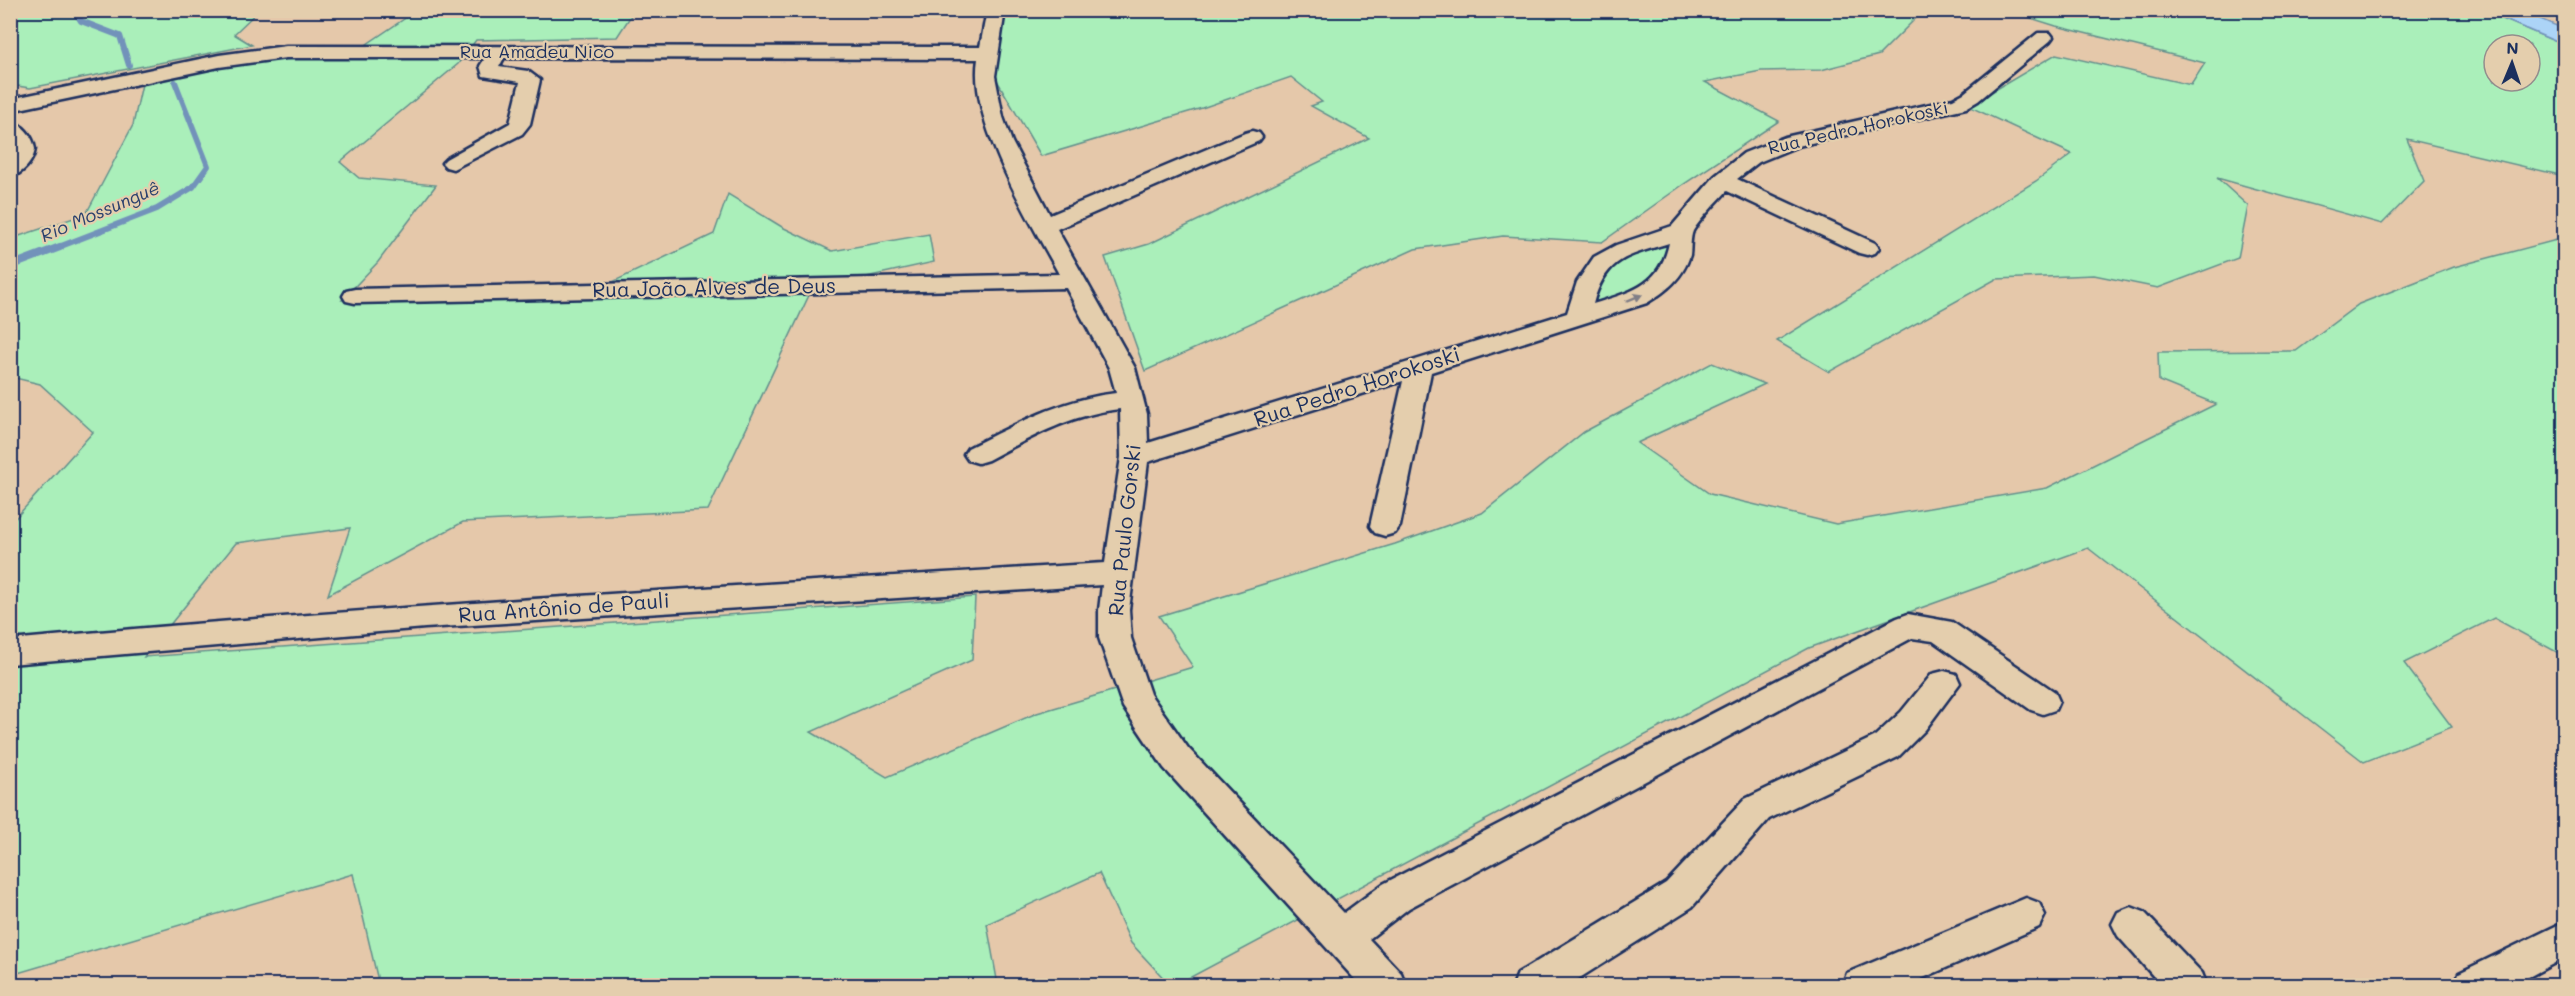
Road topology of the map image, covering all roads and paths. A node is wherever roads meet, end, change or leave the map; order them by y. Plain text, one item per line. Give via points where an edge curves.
1 (996, 10) edge
2 (2044, 37) dead end
3 (499, 52) junction
4 (988, 53) junction
5 (89, 87) junction
6 (10, 95) edge
7 (10, 105) edge
8 (10, 128) edge
9 (1252, 137) dead end
10 (453, 163) dead end
11 (10, 171) edge
12 (1723, 181) junction
13 (1044, 226) junction
14 (1682, 231) junction
15 (1867, 248) dead end
16 (1073, 281) junction
17 (355, 296) dead end
18 (1578, 316) junction
19 (1419, 367) junction
20 (1131, 400) junction
21 (978, 454) dead end
22 (1135, 457) junction
23 (1385, 526) dead end
24 (1118, 573) junction
25 (10, 652) edge
26 (1944, 683) dead end
27 (2043, 701) dead end
28 (2026, 915) dead end
29 (2131, 924) dead end
30 (1342, 937) junction
31 (2565, 939) edge
32 (1387, 986) edge
33 (1532, 986) edge
34 (1861, 986) edge
35 (2188, 986) edge
36 (2473, 986) edge

1 - 4 street, Rua Paulo Gorski
2 - 12 street, Rua Pedro Horokoski via 1959,104 1766,148 1749,157
3 - 4 street, Rua Amadeu Nico
3 - 5 street, Rua Amadeu Nico via 269,53
3 - 10 street via 489,66 490,72 521,75 530,80 520,124
4 - 13 street, Rua Paulo Gorski via 986,76 993,117
5 - 6 street, Rua Amadeu Nico via 50,87
5 - 7 street, Rua Amadeu Nico
8 - 11 street via 26,147 23,158
9 - 13 street
12 - 14 street, Rua Pedro Horokoski
12 - 15 street
13 - 16 street, Rua Paulo Gorski
14 - 18 street via 1631,246 1600,264 1590,274
18 -> 14 street, Rua Pedro Horokoski via 1653,290 1674,268
16 - 17 street, Rua João Alves de Deus
16 - 20 street, Rua Paulo Gorski via 1122,368
18 - 19 street, Rua Pedro Horokoski
19 - 22 street, Rua Pedro Horokoski
19 - 23 street
20 - 21 street via 1091,404 1042,421
20 - 22 street, Rua Paulo Gorski
22 - 24 street, Rua Paulo Gorski
24 - 25 street, Rua Antônio de Pauli via 393,619
24 - 30 street, Rua Paulo Gorski via 1115,638 1135,698 1176,758
26 - 33 street via 1886,747 1757,809 1679,895
27 - 30 street via 1941,630 1908,626 1396,897
28 - 34 street
29 - 35 street
30 - 32 street, Rua Paulo Gorski
31 - 36 street

